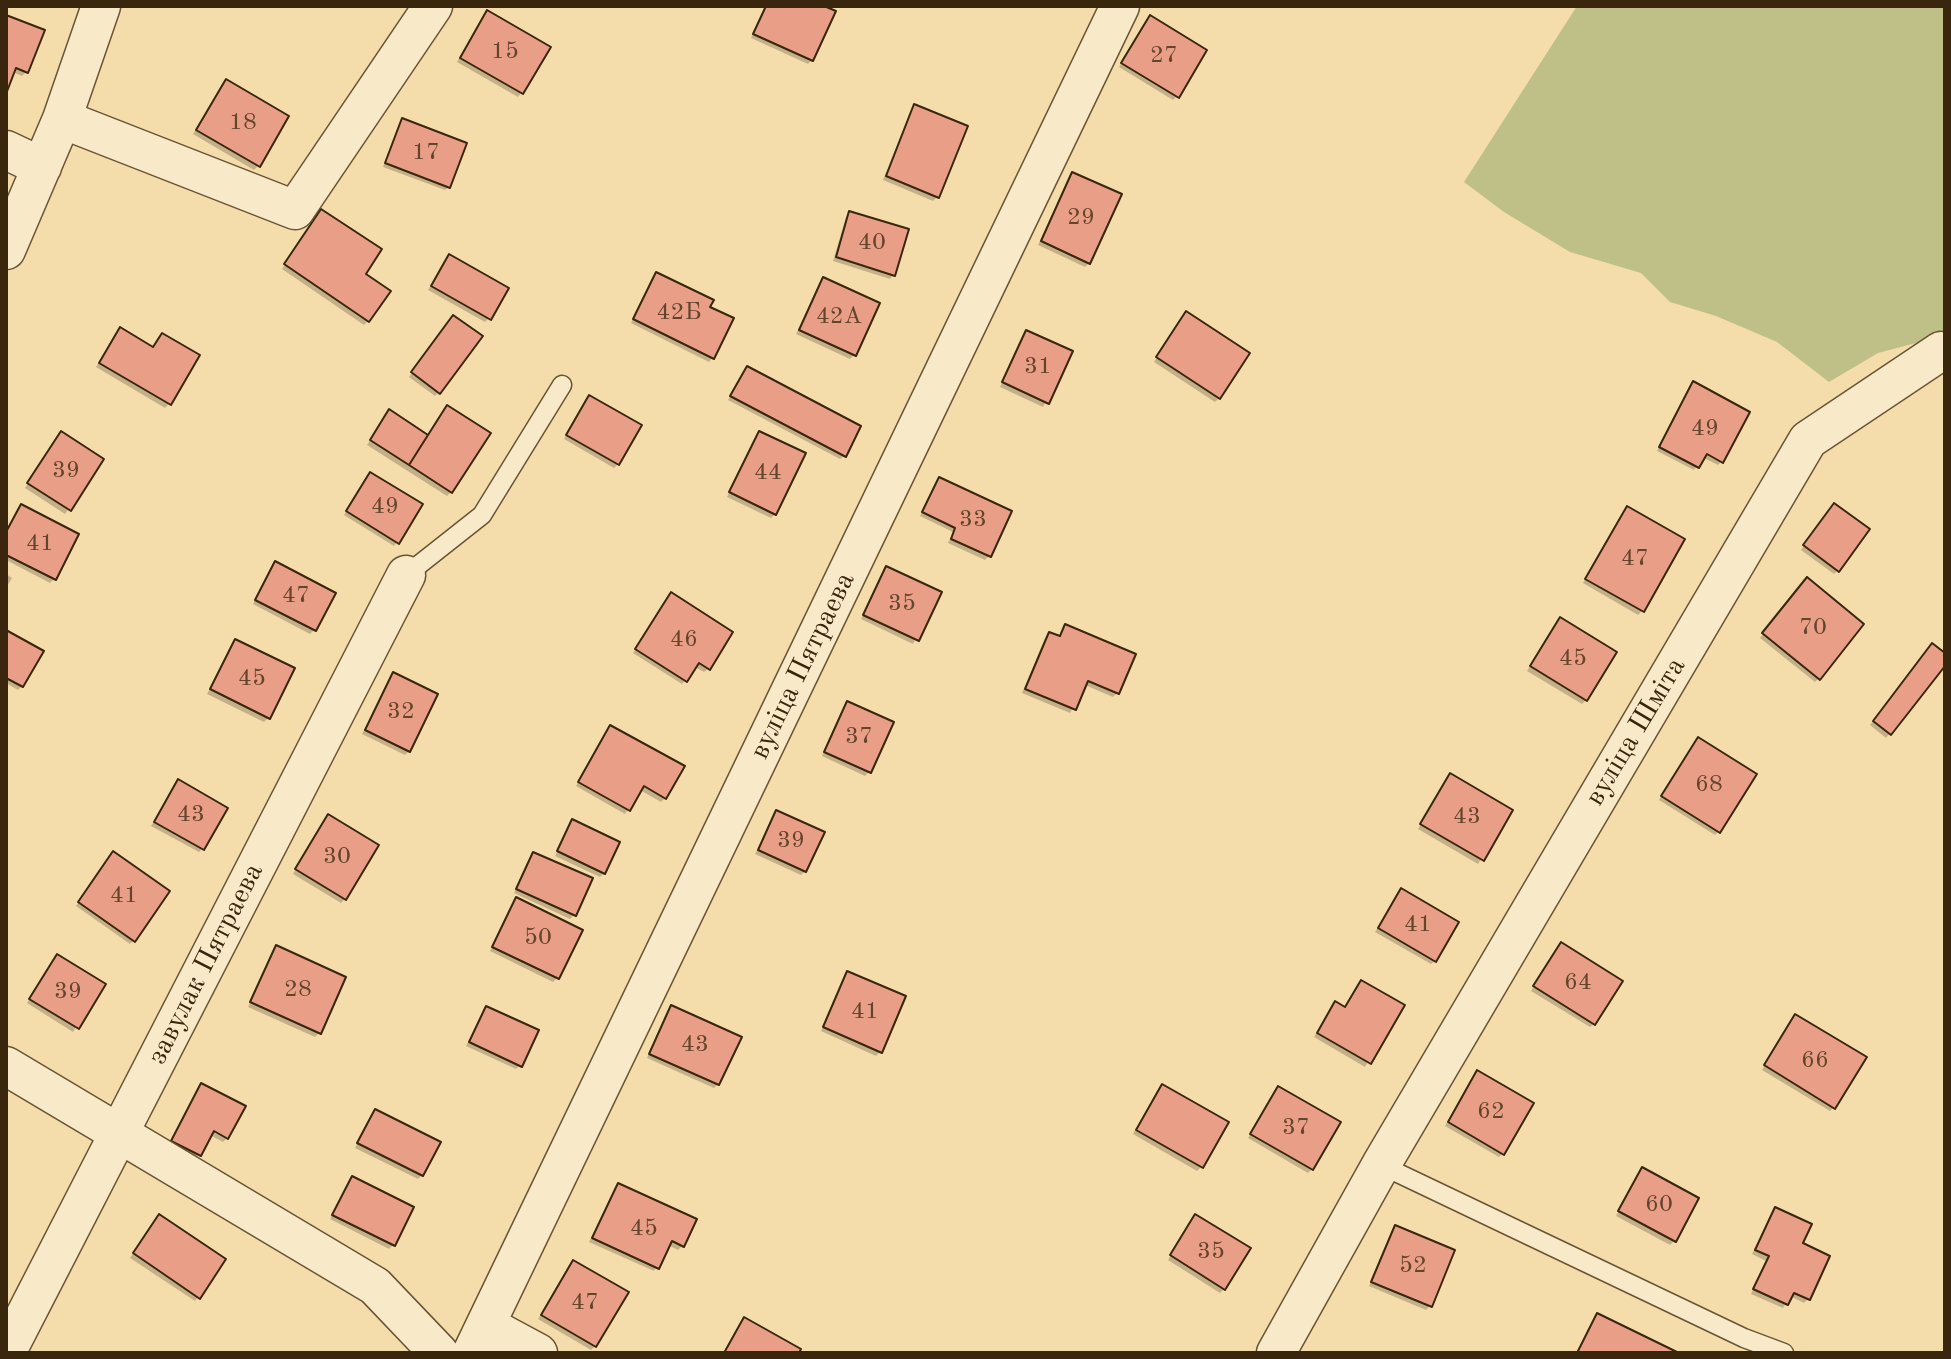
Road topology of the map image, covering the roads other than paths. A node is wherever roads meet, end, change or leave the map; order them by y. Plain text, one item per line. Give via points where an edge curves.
1 (101, 6) edge
2 (433, 6) edge
3 (1120, 6) edge
4 (62, 119) junction
5 (6, 150) edge
6 (42, 167) junction
7 (6, 250) edge
8 (1945, 352) edge
9 (562, 385) dead end
10 (406, 575) joint
11 (6, 1066) edge
12 (119, 1135) junction
13 (1381, 1165) junction
14 (479, 1339) edge
15 (6, 1353) edge
16 (439, 1353) edge
17 (538, 1353) edge
18 (1276, 1353) edge
19 (1784, 1353) edge

1 - 4 street
2 - 4 street via 295,210
3 - 14 street, вуліца Пятраева
4 - 6 street
5 - 6 street
6 - 7 street
8 - 13 street, вуліца Шміта via 1808,440
9 - 10 lane via 482,515
10 - 12 street, завулак Пятраева
11 - 12 street
12 - 15 street, завулак Пятраева
12 - 16 street via 375,1286
13 - 18 street, вуліца Шміта
13 - 19 lane
14 - 17 street, вуліца Пятраева

